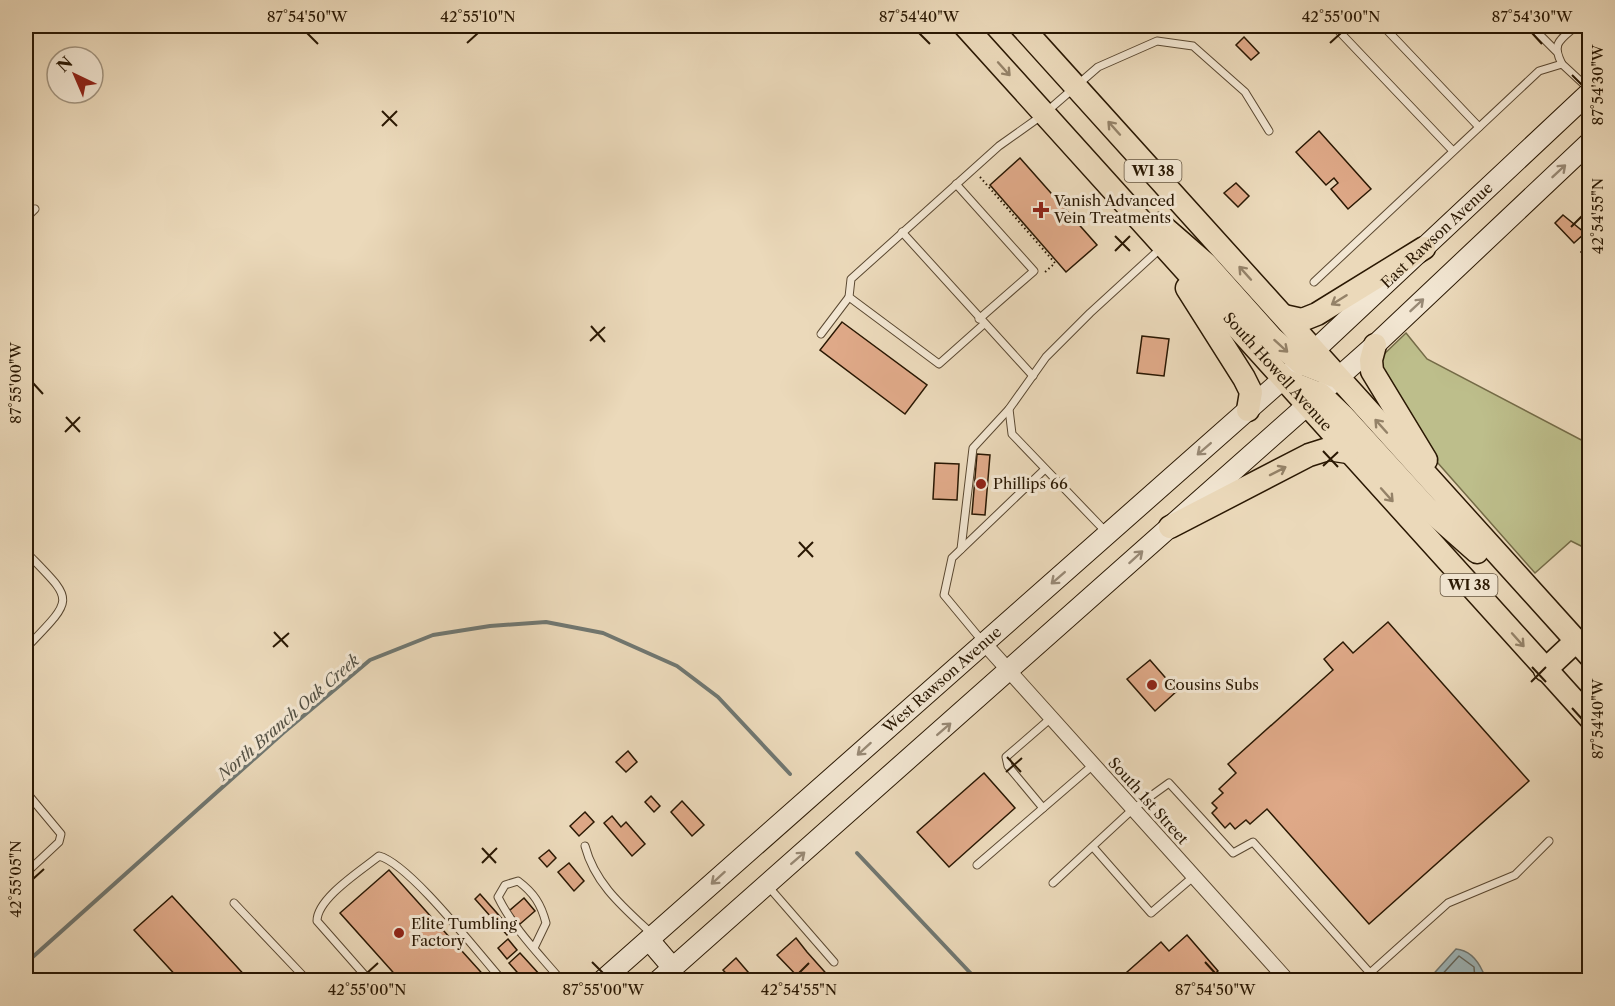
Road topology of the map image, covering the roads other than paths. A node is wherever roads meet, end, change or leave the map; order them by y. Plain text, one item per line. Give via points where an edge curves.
1 (965, 26) edge
2 (1021, 26) edge
3 (1334, 26) edge
4 (1383, 26) edge
5 (1531, 26) edge
6 (1576, 26) edge
7 (1556, 51) junction
8 (1562, 64) junction
9 (1076, 86) junction
10 (1590, 91) edge
11 (1044, 114) junction
12 (1479, 127) junction
13 (1269, 131) dead end
14 (1590, 142) edge
15 (1453, 151) junction
16 (1087, 161) junction
17 (956, 184) junction
18 (35, 209) dead end
19 (26, 218) edge
20 (902, 232) junction
21 (1424, 248) junction
22 (1159, 249) junction
23 (1314, 282) dead end
24 (849, 297) junction
25 (1284, 316) junction
26 (981, 321) junction
27 (821, 334) dead end
28 (1375, 345) junction
29 (1307, 357) junction
30 (1033, 376) junction
31 (1338, 377) junction
32 (1283, 379) junction
33 (1313, 399) junction
34 (1009, 409) junction
35 (1248, 410) junction
36 (1348, 452) junction
37 (1045, 469) junction
38 (1170, 526) junction
39 (1473, 530) junction
40 (1107, 534) junction
41 (961, 549) junction
42 (26, 552) edge
43 (1530, 591) junction
44 (984, 643) junction
45 (26, 648) edge
46 (1583, 648) edge
47 (1545, 670) junction
48 (1009, 671) junction
49 (1051, 718) junction
50 (1590, 718) edge
51 (1093, 765) junction
52 (26, 792) edge
53 (1043, 808) junction
54 (1133, 809) junction
55 (1549, 841) dead end
56 (585, 846) dead end
57 (1093, 847) junction
58 (977, 865) dead end
59 (26, 873) edge
60 (1193, 877) junction
61 (1053, 883) dead end
62 (767, 885) junction
63 (234, 903) dead end
64 (651, 938) junction
65 (534, 948) junction
66 (834, 962) dead end
67 (1370, 973) junction
68 (666, 974) edge
69 (307, 981) edge
70 (369, 981) edge
71 (502, 981) edge
72 (561, 981) edge
73 (603, 981) edge
74 (1287, 981) edge
75 (1361, 981) edge

1 -> 11 main road, WI 38
2 - 9 main road, WI 38
3 - 15 lane
4 - 12 lane
5 - 7 lane
6 - 7 lane via 1557,44
7 - 8 lane
8 - 10 lane
8 - 12 lane via 1539,71
9 - 11 lane
9 - 13 lane via 1098,67 1157,41 1193,46 1245,92
25 -> 9 main road, WI 38
10 - 21 main road, East Rawson Avenue
11 - 16 main road, WI 38
11 - 17 lane
12 - 15 lane
28 -> 14 main road
15 - 23 lane
16 - 22 main road, WI 38 via 1116,194 1141,237
16 -> 29 main road via 1206,264 1272,338
17 - 20 lane
17 - 26 lane via 1034,271
18 - 19 lane
20 - 24 lane via 851,279
20 - 26 lane
21 -> 25 main road via 1317,314 1302,320
21 - 29 main road, East Rawson Avenue
22 - 30 lane via 1090,313
22 - 32 main road, South Howell Avenue / WI 38
22 - 35 main road via 1244,378 1251,392
24 - 26 lane via 939,364
24 - 27 lane
25 - 29 main road, WI 38
26 - 30 lane
28 - 31 main road
28 - 39 main road via 1371,360 1378,384 1426,460 1467,507
29 - 31 main road, WI 38
29 - 32 main road, East Rawson Avenue
30 - 34 lane
31 - 33 main road
39 -> 31 main road, WI 38
32 - 33 main road, South Howell Avenue / WI 38
32 - 35 main road, West Rawson Avenue
33 - 36 main road, South Howell Avenue / WI 38
33 - 38 main road
33 - 43 main road via 1343,416 1426,507 1495,567
34 - 37 lane via 1012,434
34 - 41 lane via 973,448
35 -> 40 main road, West Rawson Avenue
38 -> 36 main road via 1309,455 1328,449
36 -> 47 main road, South Howell Avenue / WI 38
37 - 40 lane
37 - 41 lane
48 -> 38 main road
39 - 43 main road, WI 38
40 -> 44 main road, West Rawson Avenue
41 - 44 lane via 952,558 944,595
42 - 45 lane via 62,588 64,598 61,608
43 - 46 main road, WI 38
44 - 48 street, South 1st Street
44 -> 64 main road, West Rawson Avenue
46 - 47 main road
47 - 50 main road, South Howell Avenue / WI 38
48 - 49 street, South 1st Street
62 -> 48 main road
49 - 51 street, South 1st Street
49 - 53 lane via 1006,757 1008,766
51 - 53 lane
51 - 54 street, South 1st Street
52 - 59 lane via 61,834 59,843
53 - 58 lane
54 - 57 lane
54 - 60 street, South 1st Street
54 - 67 lane via 1169,783 1233,853 1253,842
55 - 67 lane via 1515,875 1448,903
56 - 64 lane via 601,883
57 - 60 lane via 1151,914
57 - 61 lane
60 - 74 street, South 1st Street
62 - 66 lane
62 - 68 main road
63 - 69 lane
64 - 68 main road
64 - 73 main road, West Rawson Avenue
65 - 65 lane via 498,897 505,885 518,881 532,891 542,906 546,923
65 - 72 lane
67 - 75 lane
70 - 71 lane via 317,921 317,912 379,856 399,865 415,880

